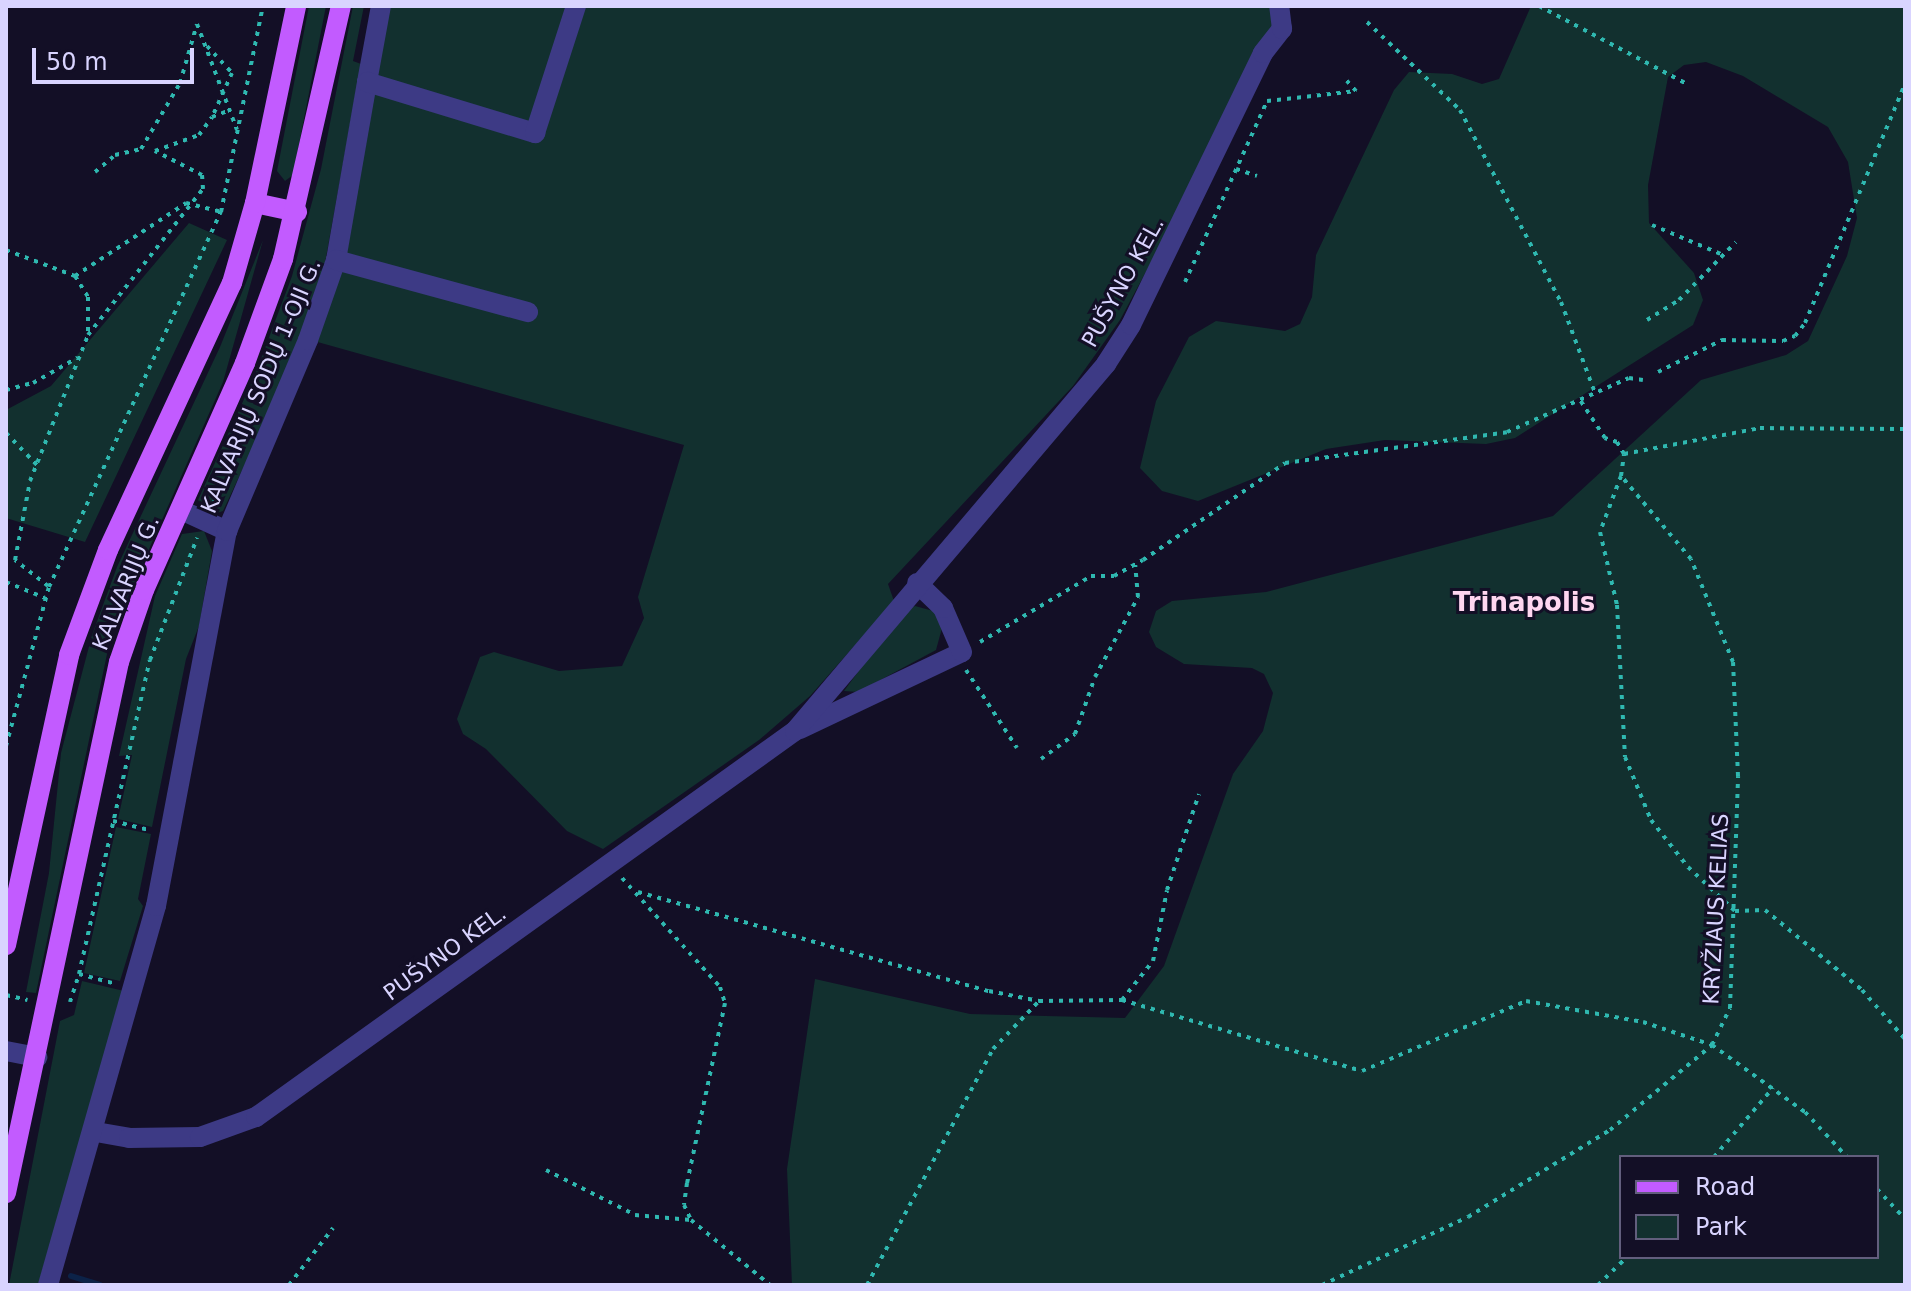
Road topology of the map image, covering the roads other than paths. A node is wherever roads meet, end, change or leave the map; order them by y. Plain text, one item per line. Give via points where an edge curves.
1 (296, 6) edge
2 (341, 6) edge
3 (381, 6) edge
4 (576, 6) edge
5 (1279, 6) edge
6 (367, 82) junction
7 (255, 203) junction
8 (297, 212) junction
9 (336, 260) junction
10 (528, 312) dead end
11 (181, 510) junction
12 (227, 531) junction
13 (917, 583) junction
14 (795, 731) junction
15 (6, 945) edge
16 (6, 1051) edge
17 (37, 1057) junction
18 (96, 1132) junction
19 (6, 1193) edge
20 (48, 1285) edge

1 - 7 main road, KALVARIJŲ G.
2 - 8 main road, KALVARIJŲ G.
3 - 6 street
4 - 6 street via 535,133
5 - 13 street, PUŠYNO KEL. via 1282,29 1263,53 1214,160 1106,364
6 - 9 street
7 - 8 main road
7 - 15 main road, KALVARIJŲ G. via 208,342 86,604 40,774
8 - 11 main road, KALVARIJŲ G. via 245,363
9 - 10 street, KALVARIJŲ SODŲ 1-OJI G.
9 - 12 street, KALVARIJŲ SODŲ 1-OJI G.
11 - 12 street, KALVARIJŲ SODŲ 1-OJI G.
11 - 17 main road, KALVARIJŲ G. via 144,590 109,700
12 - 18 street via 156,906
13 - 14 street, PUŠYNO KEL.
13 - 14 street, PUŠYNO KEL. via 943,608 959,654
14 - 18 street, PUŠYNO KEL. via 234,1128 200,1137 129,1138
16 - 17 street
17 - 19 main road, KALVARIJŲ G.
18 - 20 street

